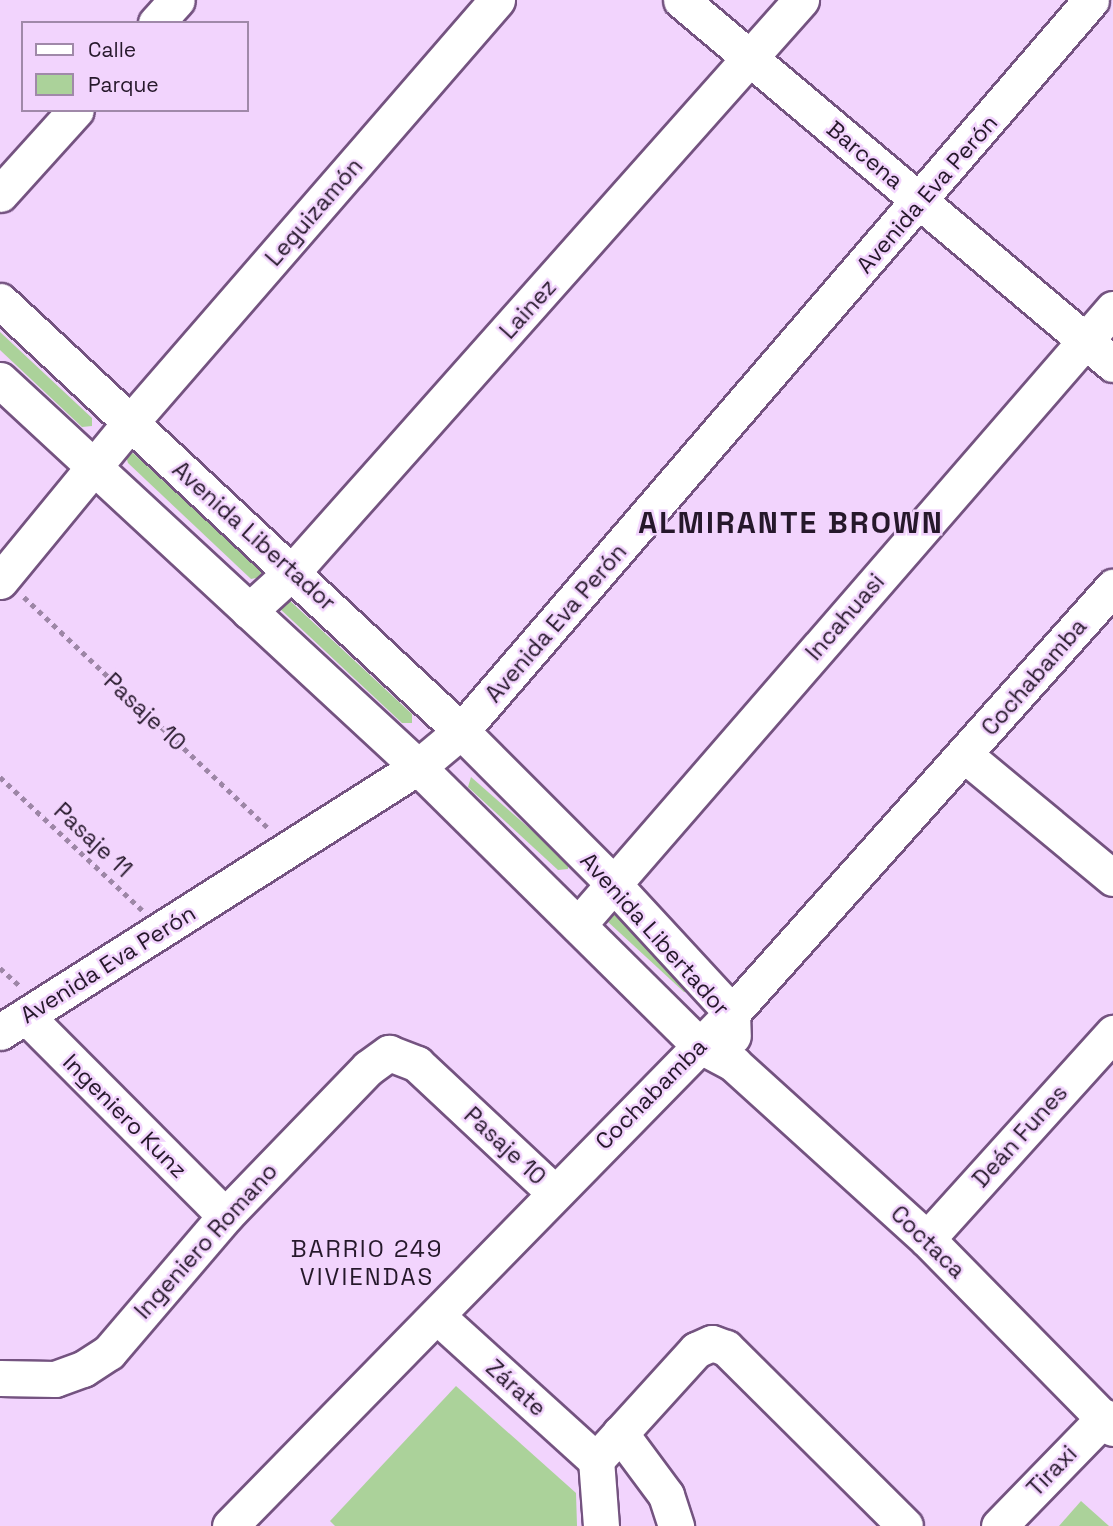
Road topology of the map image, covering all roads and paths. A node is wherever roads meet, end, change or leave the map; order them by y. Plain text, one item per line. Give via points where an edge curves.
1 (177, 0) edge
2 (498, 0) edge
3 (681, 0) edge
4 (801, 0) edge
5 (1091, 0) edge
6 (158, 21) edge
7 (751, 60) junction
8 (74, 112) edge
9 (0, 194) edge
10 (920, 202) junction
11 (0, 301) edge
12 (1113, 309) edge
13 (1084, 342) junction
14 (1113, 364) edge
15 (0, 380) edge
16 (130, 424) junction
17 (93, 467) junction
18 (294, 570) junction
19 (2, 580) edge
20 (1113, 587) edge
21 (248, 611) junction
22 (461, 731) junction
23 (966, 756) junction
24 (418, 767) junction
25 (0, 777) edge
26 (290, 849) junction
27 (1113, 878) edge
28 (613, 884) junction
29 (578, 925) junction
30 (163, 930) junction
31 (732, 1013) junction
32 (13, 1024) edge
33 (1113, 1033) edge
34 (699, 1045) junction
35 (389, 1053) joint
36 (734, 1063) junction
37 (554, 1192) junction
38 (225, 1216) junction
39 (927, 1239) junction
40 (437, 1315) junction
41 (0, 1378) edge
42 (1109, 1422) edge
43 (620, 1433) junction
44 (596, 1460) junction
45 (230, 1526) edge
46 (601, 1526) edge
47 (676, 1526) edge
48 (905, 1526) edge
49 (999, 1526) edge

1 - 6 street
2 - 16 street, Leguizamón
3 - 7 street, Barcena
4 - 7 street, Lainez
5 - 10 street, Avenida Eva Perón
7 - 10 street, Barcena
7 - 18 street, Lainez
8 - 9 street
10 - 13 street, Barcena
10 - 22 street, Avenida Eva Perón
11 - 16 street, Avenida Libertador
12 - 13 street, Incahuasi
13 - 14 street, Barcena
13 - 28 street, Incahuasi
15 - 17 street, Avenida Libertador
16 - 17 street, Leguizamón
16 - 18 street, Avenida Libertador
17 - 19 street, Leguizamón
17 - 21 street, Avenida Libertador
18 - 21 street, Lainez
18 - 22 street, Avenida Libertador
19 - 26 path, Pasaje 10
20 - 23 street, Cochabamba
21 - 24 street, Avenida Libertador
22 - 24 street, Avenida Eva Perón
22 - 28 street, Avenida Libertador
23 - 27 street
23 - 31 street, Cochabamba
24 - 26 street, Avenida Eva Perón
24 - 29 street, Avenida Libertador
25 - 30 path, Pasaje 11
26 - 30 street, Avenida Eva Perón
28 - 29 street, Incahuasi
28 - 31 street, Avenida Libertador
29 - 34 street, Avenida Libertador
30 - 32 street, Avenida Eva Perón
31 - 34 street, Cochabamba
31 - 36 street, Avenida Libertador
32 - 38 street, Ingeniero Kunz
33 - 39 street, Deán Funes
34 - 36 street, Avenida Libertador
34 - 37 street, Cochabamba
35 - 37 street, Pasaje 10 via 417,1064
35 - 38 street, Ingeniero Romano via 368,1068
36 - 39 street, Coctaca
37 - 40 street, Cochabamba
38 - 41 street, Ingeniero Romano via 109,1352 83,1369 55,1379
39 - 42 street, Coctaca
40 - 44 street, Zárate
40 - 45 street, Cochabamba
42 - 49 street, Tiraxi
43 - 44 street
43 - 47 street via 666,1495
43 - 48 street via 696,1350 712,1343 726,1348
44 - 46 street

